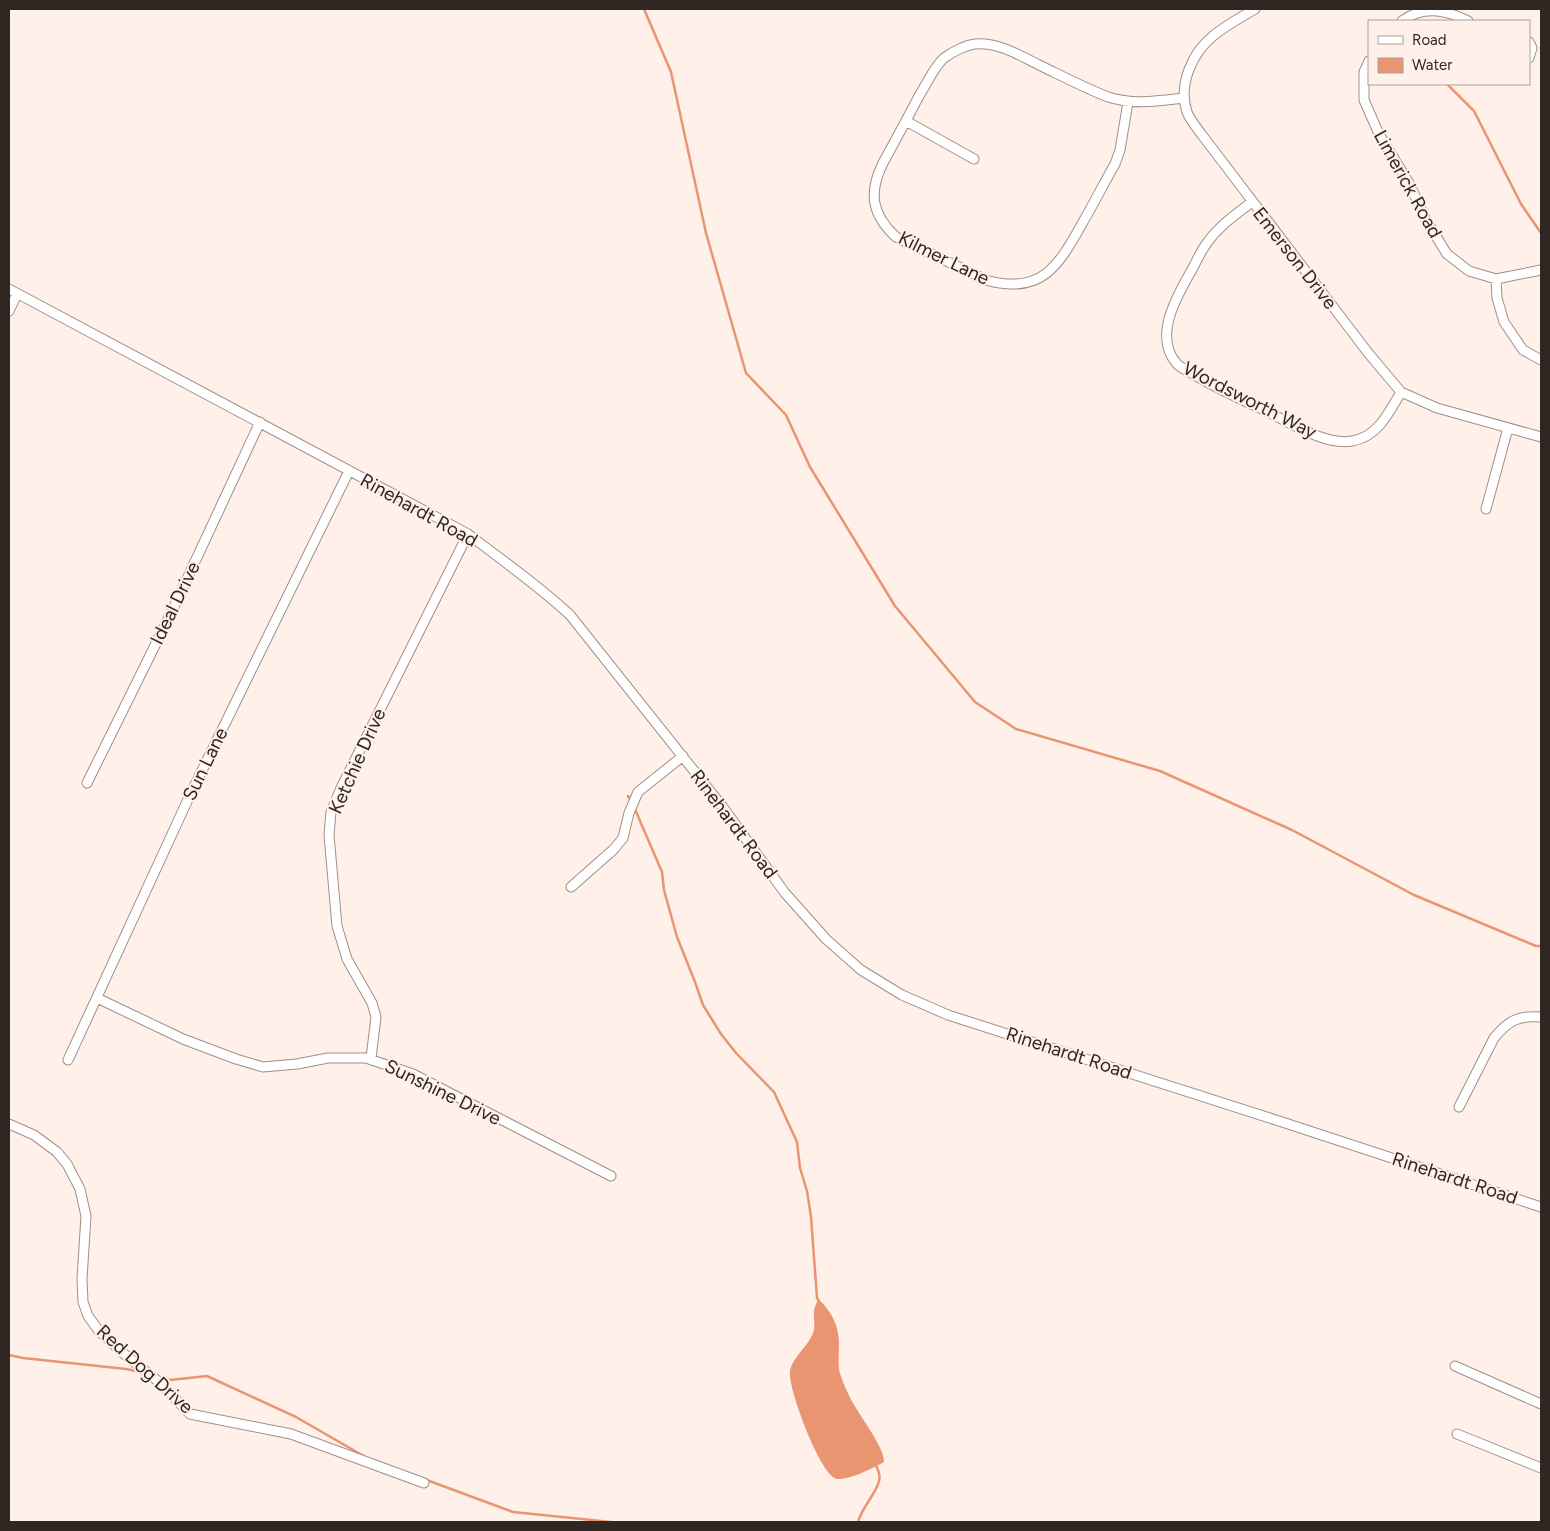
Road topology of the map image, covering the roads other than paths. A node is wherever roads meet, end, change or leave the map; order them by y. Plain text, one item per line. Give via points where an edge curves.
1 (1250, 10) edge
2 (1404, 20) edge
3 (1466, 20) edge
4 (1530, 44) edge
5 (1530, 56) edge
6 (1368, 63) edge
7 (1184, 98) junction
8 (1128, 102) junction
9 (906, 122) junction
10 (974, 159) dead end
11 (1252, 202) junction
12 (1541, 270) edge
13 (1496, 279) junction
14 (9, 290) edge
15 (17, 294) junction
16 (9, 311) edge
17 (1541, 360) edge
18 (1401, 392) junction
19 (260, 422) junction
20 (1508, 428) junction
21 (1541, 437) edge
22 (349, 471) junction
23 (1486, 509) dead end
24 (468, 534) junction
25 (683, 756) junction
26 (87, 783) dead end
27 (571, 887) dead end
28 (98, 998) junction
29 (1541, 1017) edge
30 (371, 1058) junction
31 (68, 1060) dead end
32 (1459, 1107) dead end
33 (9, 1124) edge
34 (612, 1176) dead end
35 (1541, 1207) edge
36 (1456, 1366) dead end
37 (1541, 1404) edge
38 (1458, 1434) dead end
39 (1541, 1468) edge
40 (424, 1483) dead end

1 - 7 street, Emerson Drive via 1212,36 1199,50 1185,80
2 - 3 street via 1429,10 1453,13
4 - 5 street
6 - 13 street, Limerick Road via 1364,72 1364,100 1426,220 1447,254 1469,271
7 - 8 street, Kilmer Lane
7 - 11 street, Emerson Drive via 1188,114 1210,148
8 - 9 street, Kilmer Lane via 1085,87 1010,50 974,44 944,59 933,71
8 - 9 street, Kilmer Lane via 1115,164 1065,254 1052,270 1020,285 1002,285 986,280 896,238 879,217 874,204 874,188 878,174
9 - 10 street
11 - 18 street, Emerson Drive
11 - 18 street, Wordsworth Way via 1207,243 1174,303 1166,341 1178,365 1210,384 1336,442 1354,442 1370,435 1381,425
12 - 13 street
13 - 17 street via 1504,322 1523,350
14 - 15 street, Rinehardt Road
15 - 16 street
15 - 19 street, Rinehardt Road
18 - 20 street, Emerson Drive via 1437,408
19 - 22 street, Rinehardt Road
19 - 26 street, Ideal Drive
20 - 21 street, Emerson Drive
20 - 23 street
22 - 24 street, Rinehardt Road
22 - 28 street, Sun Lane via 190,795
24 - 25 street, Rinehardt Road via 519,570 570,615
24 - 30 street, Ketchie Drive via 331,812 329,835 337,926 347,959 372,1003 376,1017
25 - 27 street via 638,792 623,838 614,850
25 - 35 street, Rinehardt Road via 785,893 826,939 862,970 902,996 948,1015
28 - 30 street, Sunshine Drive via 183,1039 263,1067 328,1058
28 - 31 street, Sun Lane
29 - 32 street via 1517,1019 1500,1030
30 - 34 street, Sunshine Drive via 413,1074
33 - 40 street, Red Dog Drive via 34,1135 57,1152 80,1189 86,1216 82,1280 83,1302 88,1316 99,1331 159,1382 190,1414 291,1434
36 - 37 street
38 - 39 street

